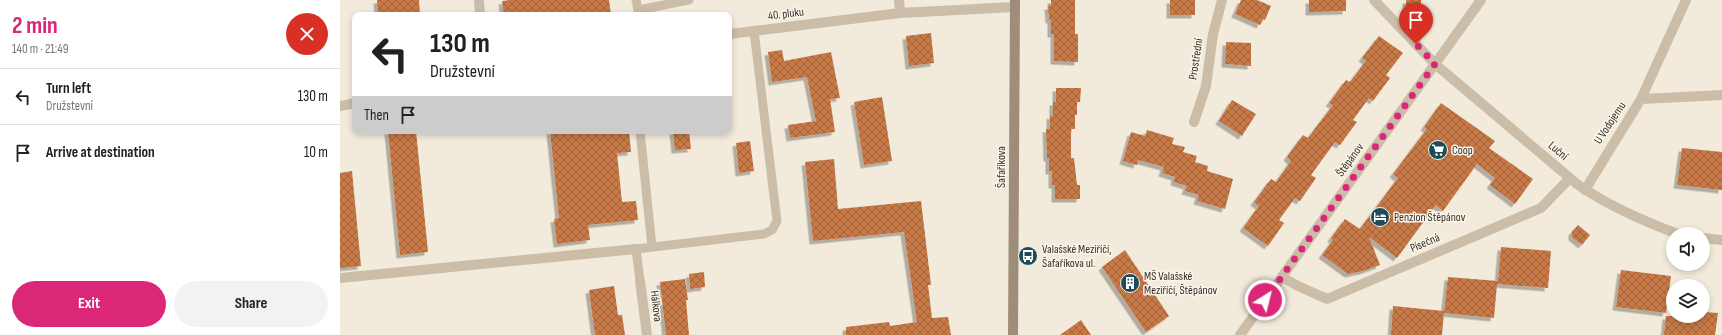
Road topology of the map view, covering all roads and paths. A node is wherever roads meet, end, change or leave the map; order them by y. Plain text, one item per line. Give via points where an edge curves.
1 (479, 0) edge
2 (636, 0) edge
3 (689, 0) edge
4 (899, 0) edge
5 (1222, 0) edge
6 (1374, 0) edge
7 (1481, 0) edge
8 (1686, 0) edge
9 (1014, 3) edge
10 (480, 12) edge
11 (638, 12) edge
12 (900, 13) junction
13 (754, 31) junction
14 (732, 34) edge
15 (1435, 64) junction
16 (1722, 95) edge
17 (1641, 99) junction
18 (352, 104) edge
19 (340, 106) edge
20 (1194, 122) dead end
21 (640, 134) edge
22 (1570, 178) junction
23 (1585, 190) junction
24 (1666, 229) edge
25 (1710, 239) edge
26 (1722, 240) edge
27 (652, 247) junction
28 (636, 249) junction
29 (1282, 277) junction
30 (340, 278) edge
31 (640, 281) joint
32 (647, 335) edge
33 (1013, 335) edge
34 (1240, 335) edge

1 - 10 street
2 - 11 lane
3 - 11 lane
4 - 12 street
5 - 20 street, Prostřední via 1213,34 1206,86
6 - 15 street, Luční
7 - 15 street, Štěpánov
8 - 17 street
9 - 12 street, 40. pluku
9 - 33 street, Šafaříkova
12 - 13 street, 40. pluku
13 - 14 street, 40. pluku
13 - 27 lane via 776,221 772,230 764,234
15 - 22 street, Luční
15 - 29 street, Štěpánov
16 - 17 street, U Vodojemu
17 - 23 street, U Vodojemu
18 - 19 street
21 - 27 lane
22 - 23 street, Luční
22 - 29 street, Písečná via 1541,208 1327,299
23 - 24 street, Luční via 1634,217
25 - 26 street
27 - 28 lane
28 - 30 street
28 - 31 lane
29 - 34 street, Štěpánov
31 - 32 street, Hálkova

